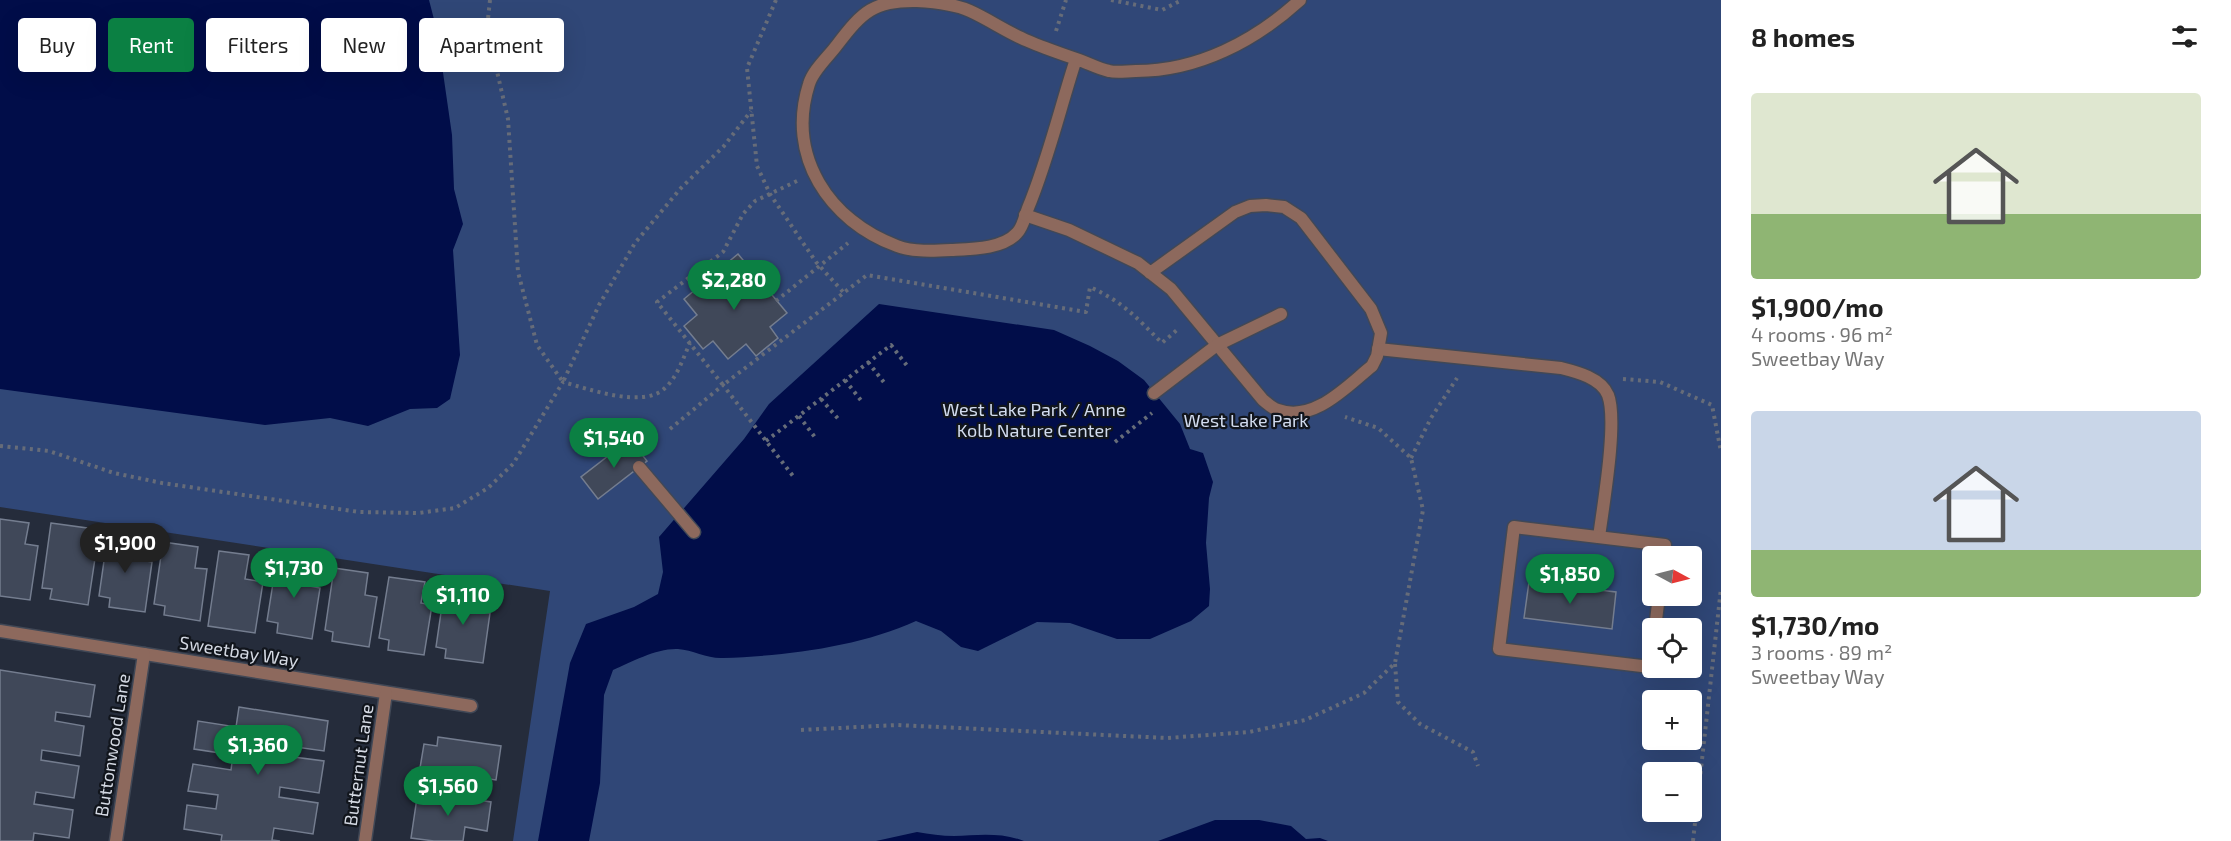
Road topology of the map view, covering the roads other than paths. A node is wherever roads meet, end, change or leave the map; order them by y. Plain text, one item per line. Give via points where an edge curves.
1 (1300, 0) edge
2 (1076, 59) junction
3 (1025, 215) junction
4 (1150, 273) junction
5 (1281, 314) dead end
6 (1217, 345) junction
7 (1378, 349) junction
8 (1154, 393) dead end
9 (639, 467) dead end
10 (694, 532) dead end
11 (1599, 537) junction
12 (1665, 546) edge
13 (0, 631) edge
14 (144, 654) junction
15 (1642, 666) edge
16 (386, 693) junction
17 (471, 706) dead end
18 (116, 841) edge
19 (365, 841) edge

1 - 2 street via 1238,44 1206,60 1176,68 1110,71
2 - 3 street
2 - 3 street via 1026,41 968,10 938,3 893,1 875,6 855,22 809,81 802,116 812,173 828,197 854,223 899,247 933,251 1005,243 1018,232
3 - 4 street via 1069,230 1138,263
4 - 6 street via 1171,289
4 - 7 street via 1235,212 1250,206 1284,207 1301,218 1371,309 1381,333
5 - 6 street
6 - 7 street via 1263,400 1278,410 1295,412 1319,408 1372,366
6 - 8 street
7 - 11 street via 1562,368 1590,376 1608,393 1611,426
9 - 10 street
11 - 12 street
11 - 15 street via 1514,527 1500,648
13 - 14 street, Sweetbay Way
14 - 16 street, Sweetbay Way
14 - 18 street, Buttonwood Lane
16 - 17 street, Sweetbay Way
16 - 19 street, Butternut Lane

